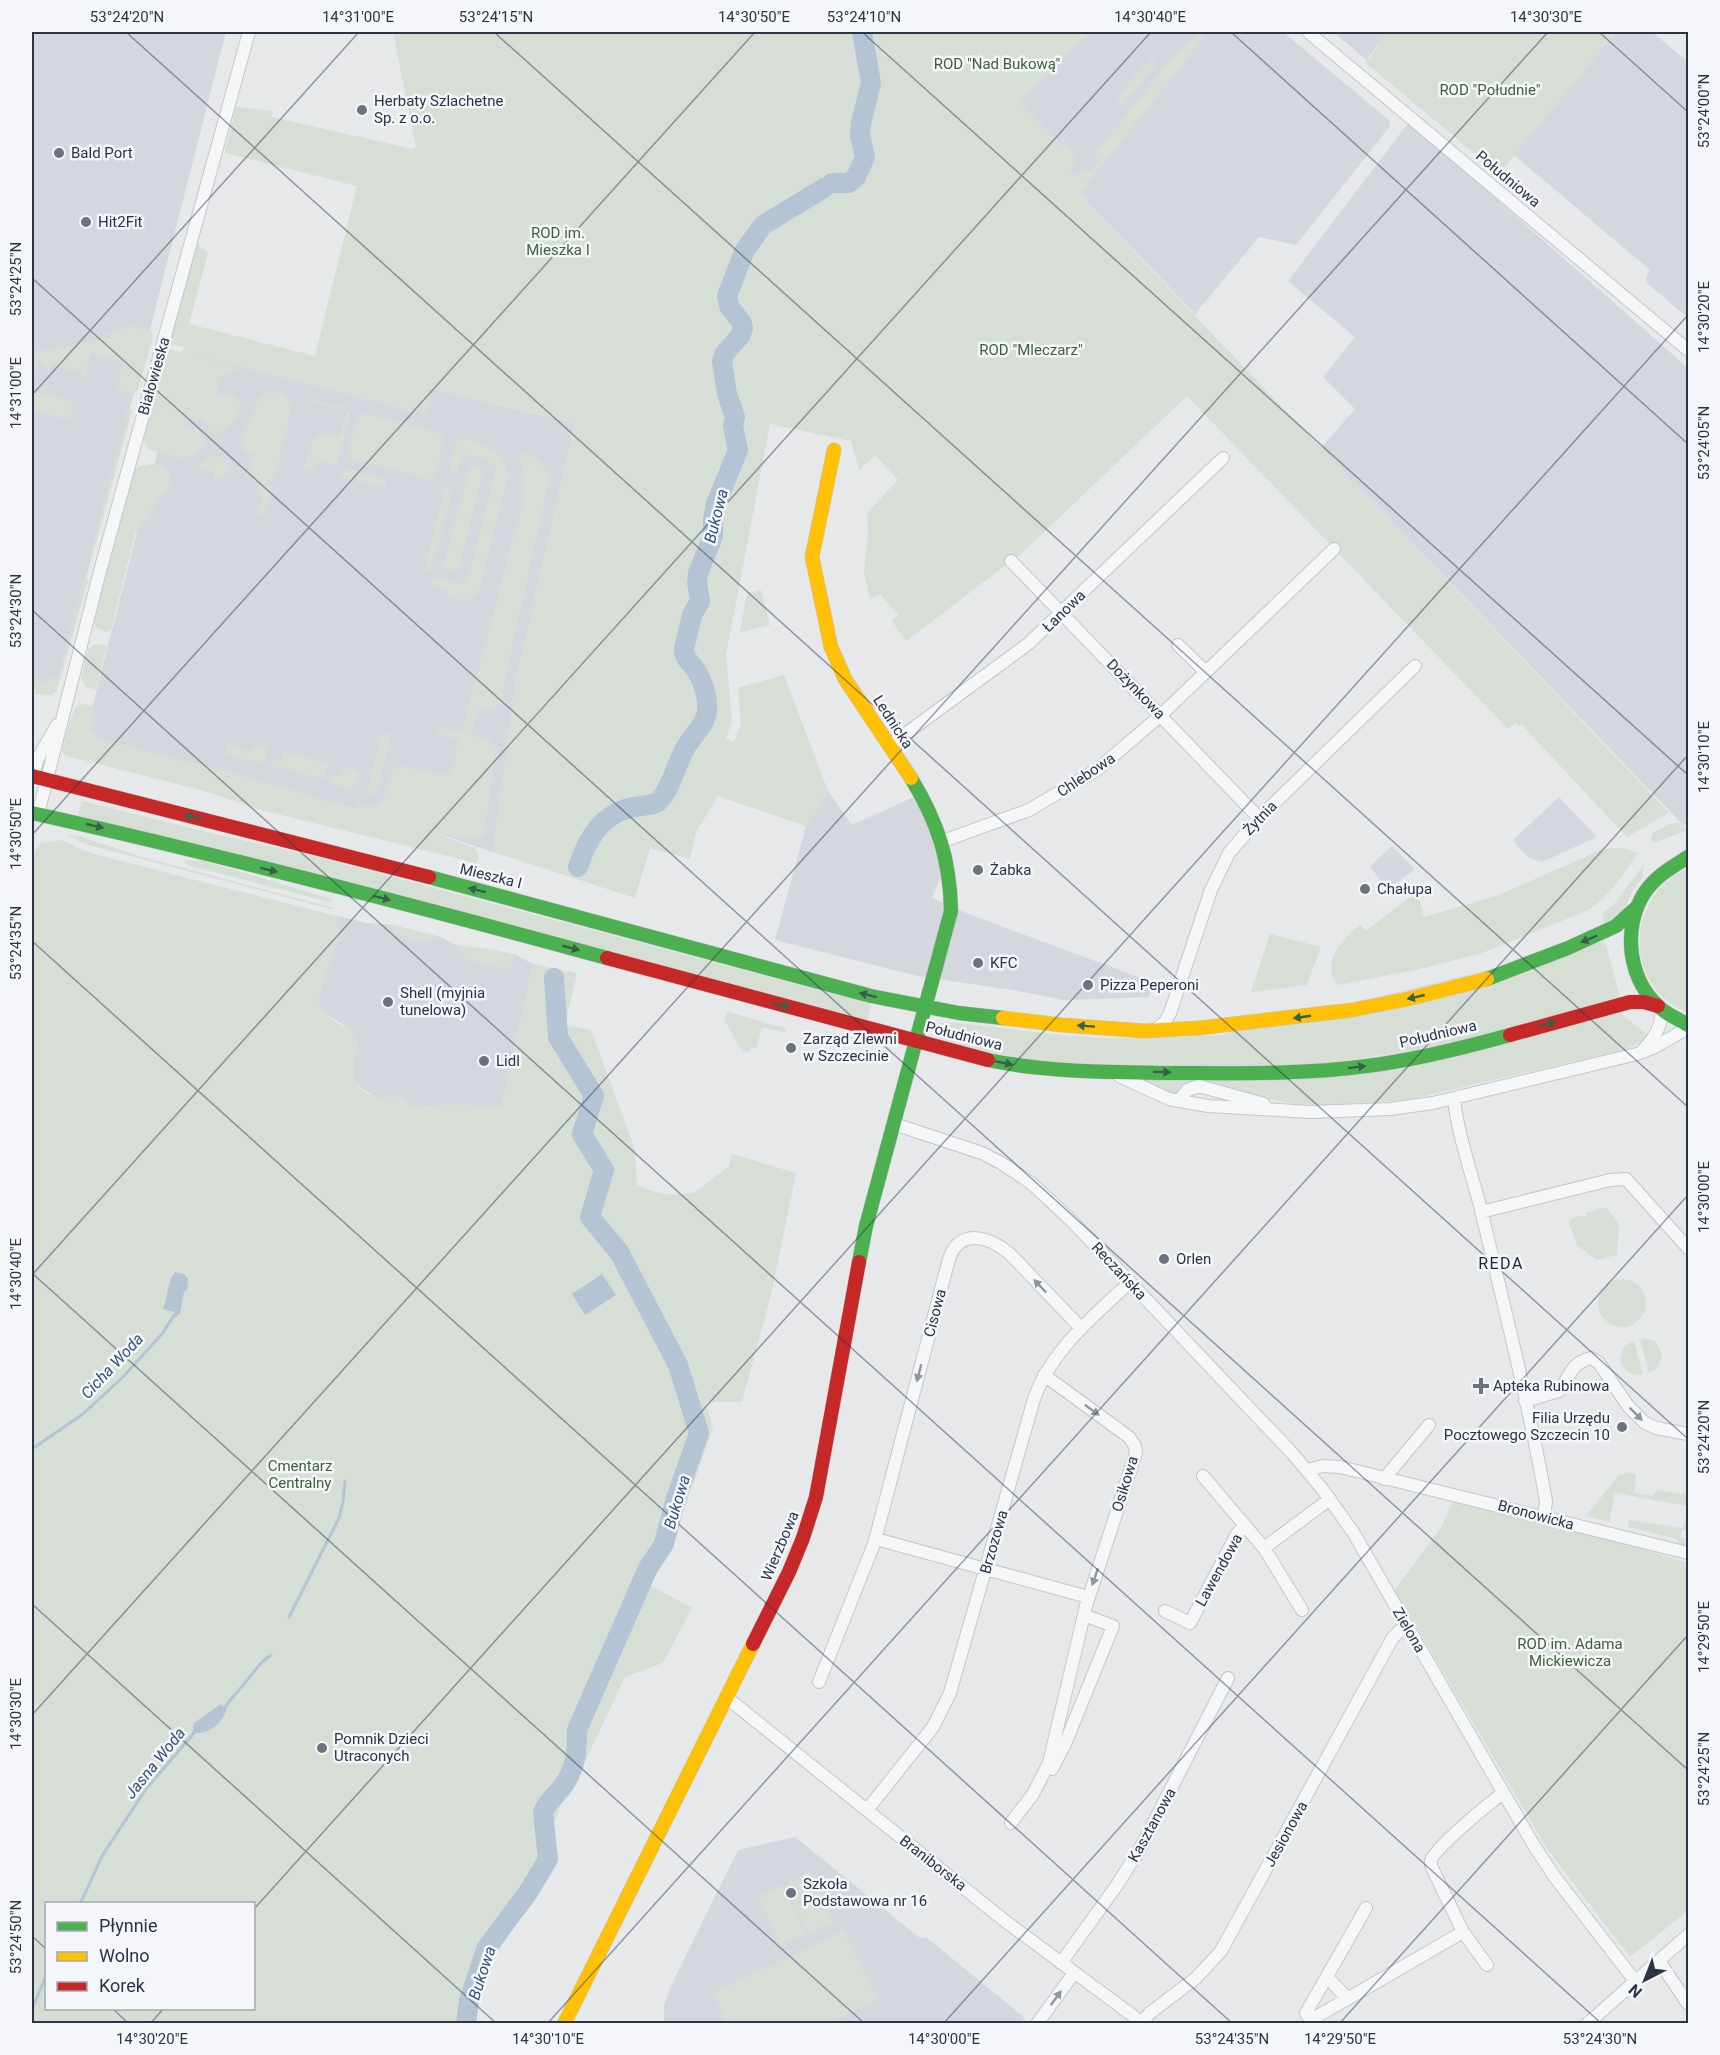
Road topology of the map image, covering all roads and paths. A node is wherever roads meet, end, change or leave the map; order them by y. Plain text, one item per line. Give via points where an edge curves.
1 (249, 32) edge
2 (1308, 32) edge
3 (1689, 350) edge
4 (834, 450) dead end
5 (1223, 458) dead end
6 (1334, 549) dead end
7 (1011, 561) dead end
8 (1062, 614) junction
9 (1179, 645) dead end
10 (1415, 666) dead end
11 (1206, 672) junction
12 (1161, 716) junction
13 (60, 722) junction
14 (889, 746) junction
15 (32, 777) edge
16 (47, 780) junction
17 (35, 813) edge
18 (1259, 818) junction
19 (942, 842) junction
20 (1689, 857) edge
21 (1637, 907) junction
22 (1659, 1007) junction
23 (925, 1008) junction
24 (1170, 1013) junction
25 (1689, 1027) edge
26 (1187, 1029) junction
27 (1155, 1030) junction
28 (915, 1042) junction
29 (1637, 1054) junction
30 (1082, 1070) junction
31 (1454, 1098) junction
32 (1179, 1101) junction
33 (1292, 1110) junction
34 (894, 1124) junction
35 (1481, 1212) junction
36 (1689, 1248) edge
37 (1130, 1282) junction
38 (1081, 1328) junction
39 (1044, 1375) junction
40 (1525, 1401) junction
41 (1429, 1425) dead end
42 (1689, 1434) edge
43 (1307, 1470) junction
44 (1203, 1476) dead end
45 (1384, 1479) junction
46 (1330, 1498) junction
47 (1544, 1517) junction
48 (1245, 1525) junction
49 (876, 1539) junction
50 (1264, 1548) junction
51 (1689, 1553) edge
52 (987, 1569) junction
53 (1088, 1597) junction
54 (1302, 1610) dead end
55 (1165, 1611) dead end
56 (1084, 1615) junction
57 (1407, 1626) junction
58 (1228, 1678) dead end
59 (819, 1682) dead end
60 (726, 1697) junction
61 (1060, 1715) junction
62 (1075, 1720) junction
63 (1503, 1793) junction
64 (1034, 1794) junction
65 (867, 1810) junction
66 (1011, 1823) dead end
67 (1366, 1908) dead end
68 (1463, 1932) junction
69 (1689, 1935) edge
70 (1659, 1961) junction
71 (1061, 1963) junction
72 (1487, 1965) dead end
73 (1074, 1973) junction
74 (1327, 1977) junction
75 (1635, 1981) junction
76 (1348, 1999) junction
77 (1689, 2004) edge
78 (1143, 2023) edge
79 (564, 2024) edge
80 (1037, 2024) edge
81 (1587, 2024) edge

1 - 13 street, Białowieska
2 - 3 street, Południowa
4 - 14 main road, Lednicka via 813,549 813,566 834,657
5 - 8 street, Łanowa
6 - 11 street, Chlebowa
7 - 8 street, Dożynkowa
8 - 12 street, Dożynkowa
8 - 14 street, Łanowa via 1018,653
9 - 11 street
10 - 18 street, Żytnia
11 - 12 street, Chlebowa
12 - 18 street, Dożynkowa
12 - 19 street, Chlebowa via 1098,769 1059,793 1012,817
13 - 15 street, Białowieska via 40,752
13 - 16 street, Białowieska
14 - 19 main road, Lednicka via 928,808
15 - 16 main road, Mieszka I
16 - 17 street
23 -> 16 main road, Mieszka I
17 -> 28 main road via 478,923
18 - 24 street, Żytnia via 1219,871
19 - 23 main road, Lednicka via 949,869 951,911
20 - 21 main road via 1658,876
21 - 22 main road via 1631,928 1631,958 1642,986
21 -> 26 main road, Południowa via 1605,933 1481,981 1352,1010
22 - 25 main road
22 - 29 street via 1661,1021 1657,1032
30 -> 22 main road, Południowa via 1278,1073 1350,1068 1448,1050 1630,1002
27 -> 23 main road, Południowa via 1041,1023
23 - 28 main road, Południowa
24 - 26 street via 1176,1024
24 - 27 street, Żytnia
25 - 29 street
26 - 27 main road, Południowa
28 -> 30 main road, Południowa via 1010,1064
28 - 34 main road, Wierzbowa
29 - 31 street
30 - 32 street via 1117,1075
31 - 33 street via 1390,1109
31 - 35 street
32 - 33 street
32 - 33 street via 1187,1090 1199,1086
34 - 37 street, Reczańska via 982,1153 1021,1175 1051,1200
34 - 60 main road, Wierzbowa via 866,1226 814,1506 795,1558
35 - 36 street via 1626,1179
35 - 40 street
37 - 38 street, Brzozowa
37 - 43 street, Reczańska
38 - 39 street, Brzozowa
38 -> 49 street, Cisowa via 999,1246 972,1238 959,1242 949,1259
39 - 52 street, Brzozowa
39 -> 53 street, Osikowa via 1129,1437 1135,1446 1135,1458
40 -> 42 street via 1559,1391 1575,1366 1591,1358 1645,1423
40 - 47 street via 1546,1502
41 - 45 street
43 - 45 street, Bronowicka via 1340,1467
43 - 46 street, Zielona
44 - 48 street, Lawendowa
45 - 47 street, Bronowicka
46 - 50 street, Lawendowa
46 - 57 street, Zielona
47 - 51 street, Bronowicka
48 - 50 street, Lawendowa
48 - 55 street, Lawendowa via 1190,1623
49 - 52 street
49 - 59 street, Cisowa
50 - 54 street, Lawendowa
52 - 53 street
52 - 65 street, Brzozowa via 940,1715
53 - 56 street, Osikowa
56 - 61 street, Osikowa
56 - 62 street, Osikowa via 1113,1626
57 - 63 street, Zielona
57 - 78 street, Jesionowa via 1392,1640 1221,1951
58 - 71 street, Kasztanowa via 1142,1845
60 - 65 street, Braniborska
60 - 79 main road, Wierzbowa
61 - 62 street
61 - 64 street, Osikowa via 1049,1763
62 - 64 street, Osikowa via 1057,1761
63 - 68 street via 1436,1851 1431,1860
63 - 75 street, Zielona via 1554,1876
64 - 66 street, Osikowa
65 - 71 street, Braniborska
67 - 74 street
68 - 72 street
68 - 76 street
69 - 70 street
70 - 75 street
70 - 77 street
71 - 73 street, Braniborska
73 - 78 street, Braniborska
80 -> 73 street
74 - 76 street
74 - 76 street via 1307,2017 1316,2017
75 - 81 street

